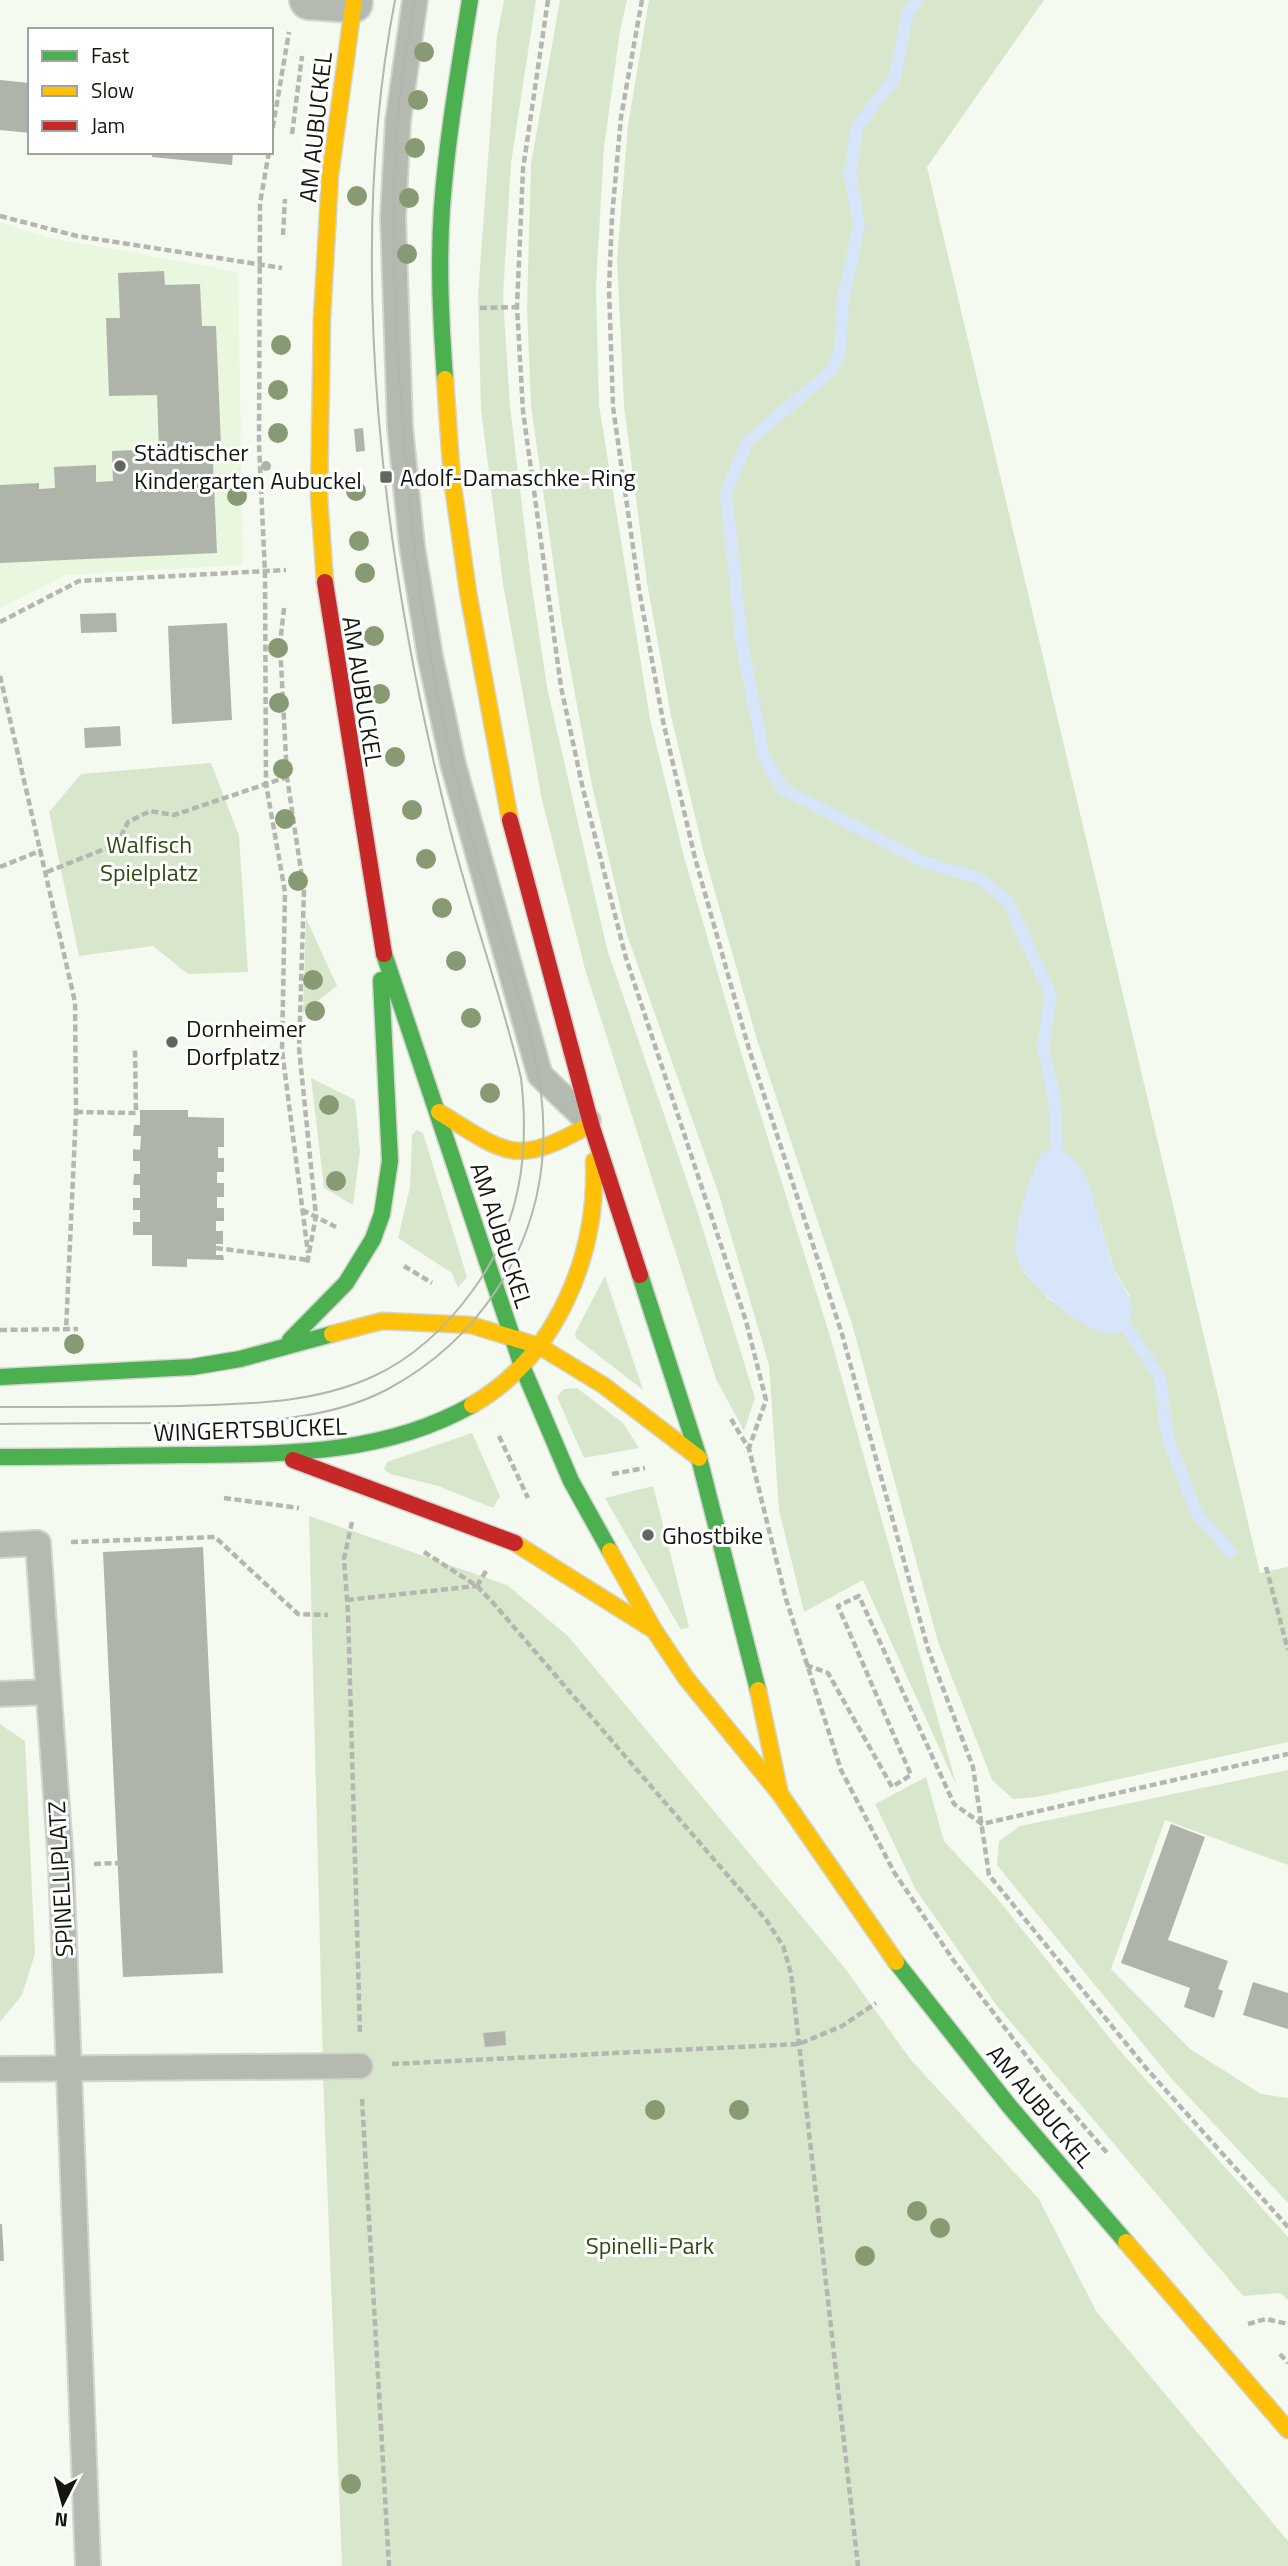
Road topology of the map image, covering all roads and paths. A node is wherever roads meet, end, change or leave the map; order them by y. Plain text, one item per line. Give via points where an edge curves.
1 (415, 0) edge
2 (470, 0) edge
3 (548, 0) edge
4 (642, 0) edge
5 (353, 2) edge
6 (303, 9) edge
7 (273, 130) edge
8 (269, 154) edge
9 (0, 216) edge
10 (260, 264) junction
11 (282, 268) dead end
12 (517, 307) junction
13 (471, 308) dead end
14 (288, 570) dead end
15 (265, 573) junction
16 (0, 622) edge
17 (0, 676) edge
18 (287, 777) dead end
19 (266, 784) junction
20 (42, 850) junction
21 (0, 867) edge
22 (47, 872) junction
23 (380, 943) junction
24 (135, 1050) dead end
25 (76, 1112) junction
26 (439, 1112) junction
27 (591, 1124) junction
28 (216, 1248) dead end
29 (309, 1260) junction
30 (303, 1271) dead end
31 (92, 1329) dead end
32 (0, 1330) edge
33 (66, 1330) junction
34 (510, 1335) junction
35 (280, 1346) junction
36 (539, 1346) junction
37 (522, 1366) junction
38 (0, 1377) edge
39 (730, 1417) dead end
40 (749, 1449) junction
41 (275, 1454) junction
42 (0, 1457) edge
43 (699, 1458) junction
44 (571, 1481) junction
45 (221, 1497) dead end
46 (528, 1498) dead end
47 (313, 1510) dead end
48 (363, 1520) dead end
49 (38, 1543) junction
50 (0, 1545) edge
51 (413, 1546) dead end
52 (1266, 1567) dead end
53 (477, 1586) junction
54 (328, 1615) dead end
55 (654, 1630) junction
56 (1288, 1650) edge
57 (805, 1664) junction
58 (48, 1692) junction
59 (0, 1694) edge
60 (1288, 1754) edge
61 (780, 1794) junction
62 (982, 1824) junction
63 (908, 1979) junction
64 (799, 2044) junction
65 (68, 2066) junction
66 (360, 2066) joint
67 (0, 2069) edge
68 (1110, 2156) dead end
69 (1288, 2227) edge
70 (1244, 2312) dead end
71 (1253, 2322) junction
72 (1288, 2324) edge
73 (1261, 2333) dead end
74 (1279, 2353) dead end
75 (1288, 2363) edge
76 (1288, 2430) edge
77 (88, 2566) edge
78 (858, 2566) edge

1 - 27 lane via 398,121 393,217 400,427 414,559 453,764 540,1075
2 - 27 main road, AM AUBUCKEL via 442,208 440,308 452,479 508,812
3 - 12 path via 523,169
4 - 62 path via 621,117 609,289 613,407 663,721 695,858 749,1049 842,1334 929,1649 973,1767
5 - 6 street
5 - 23 main road, AM AUBUCKEL via 330,176 318,496 327,610
6 - 7 path
8 - 10 path via 260,203
9 - 10 path via 77,236
10 - 11 path
10 - 15 path via 258,445
12 - 13 path
12 - 40 path via 523,411 564,700 626,958 746,1321 766,1401
14 - 15 path
15 - 16 path via 79,581
15 - 19 path
17 - 20 path
18 - 19 path
19 - 22 path via 174,814 150,811 128,822 117,844
19 - 29 path via 285,892 282,1050
20 - 21 path
20 - 22 path
22 - 25 path via 75,1002
23 - 26 main road, AM AUBUCKEL
23 - 35 main road via 390,1161 387,1192 371,1246 348,1284 317,1318
24 - 25 path via 135,1112
25 - 33 path
26 - 27 main road via 505,1152 524,1156 543,1151
26 - 34 main road, AM AUBUCKEL
27 - 36 main road, AM AUBUCKEL via 595,1175 589,1236 563,1310
27 - 43 main road, AM AUBUCKEL
28 - 29 path
29 - 30 path
31 - 33 path
32 - 33 path
34 - 35 main road via 471,1325 382,1321
34 - 36 main road
34 - 37 main road, AM AUBUCKEL
35 - 38 main road via 192,1367
36 - 37 main road, AM AUBUCKEL
36 - 43 main road via 603,1385
37 - 41 main road, WINGERTSBUCKEL via 454,1418 408,1436 350,1450
37 - 44 main road, AM AUBUCKEL
39 - 40 path
40 - 43 path
40 - 57 path
41 - 42 main road, WINGERTSBUCKEL
41 - 55 main road via 505,1537
43 - 44 path
43 - 61 main road, AM AUBUCKEL
44 - 46 path via 547,1485
44 - 55 main road, AM AUBUCKEL
45 - 47 path
48 - 53 path via 353,1517 344,1559 347,1600
49 - 50 lane
49 - 54 path via 215,1537 298,1615
49 - 58 lane, SPINELLIPLATZ
51 - 53 path
52 - 56 path
53 - 64 path via 768,1921 783,1946 791,1973
55 - 61 main road, AM AUBUCKEL via 685,1678
57 - 62 path via 828,1673 892,1787 911,1775 838,1606 859,1596 954,1804
57 - 68 path via 841,1770 894,1872 954,1961 1047,2083
58 - 59 lane
58 - 65 lane, SPINELLIPLATZ via 61,1864
60 - 62 path
61 - 63 main road, AM AUBUCKEL
62 - 69 path via 989,1875 1146,2068
63 - 64 path via 842,2026
63 - 76 main road, AM AUBUCKEL via 1010,2108
64 - 66 path
64 - 78 path
65 - 66 lane
65 - 67 lane
65 - 77 lane, SPINELLIPLATZ
70 - 71 path
71 - 72 path via 1266,2319
71 - 73 path
74 - 75 path

